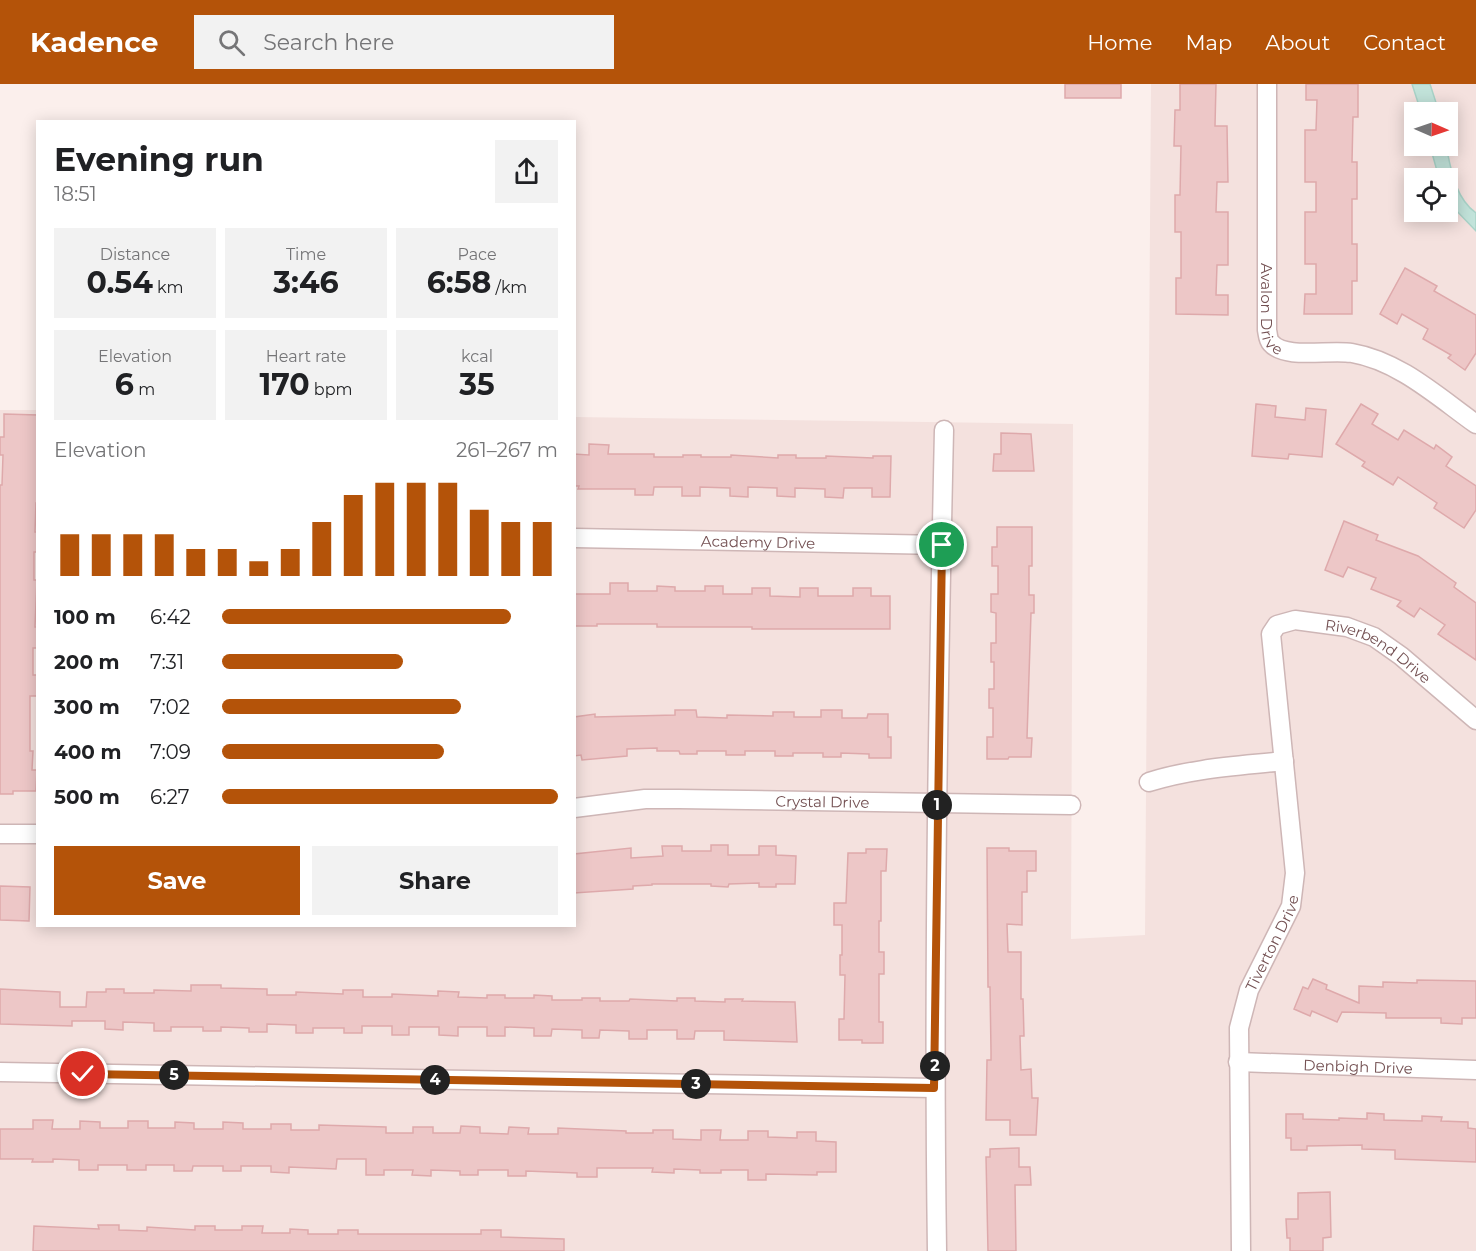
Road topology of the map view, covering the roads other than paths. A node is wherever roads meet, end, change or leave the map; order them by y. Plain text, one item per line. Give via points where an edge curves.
1 (1267, 84) edge
2 (1476, 423) edge
3 (944, 430) dead end
4 (576, 538) edge
5 (942, 545) junction
6 (1271, 634) joint
7 (1476, 720) edge
8 (1284, 761) junction
9 (1149, 782) dead end
10 (938, 802) junction
11 (1071, 805) dead end
12 (576, 808) edge
13 (0, 834) edge
14 (36, 834) edge
15 (1238, 1062) junction
16 (1476, 1070) edge
17 (0, 1072) edge
18 (934, 1088) junction
19 (937, 1251) edge
20 (1241, 1251) edge

1 - 2 street, Avalon Drive via 1269,341 1289,352 1333,351 1373,358 1406,375
3 - 5 street
4 - 5 street, Academy Drive
5 - 10 street
6 - 7 street, Riverbend Drive via 1276,626 1295,620 1358,630 1386,644
6 - 8 street, Tiverton Drive
8 - 9 street via 1196,771
8 - 15 street, Tiverton Drive via 1294,887 1291,906 1257,970 1243,1009
10 - 11 street, Crystal Drive
10 - 12 street, Crystal Drive via 645,799
10 - 18 street
13 - 14 street
15 - 16 street, Denbigh Drive
15 - 20 street, Tiverton Drive
17 - 18 street
18 - 19 street

